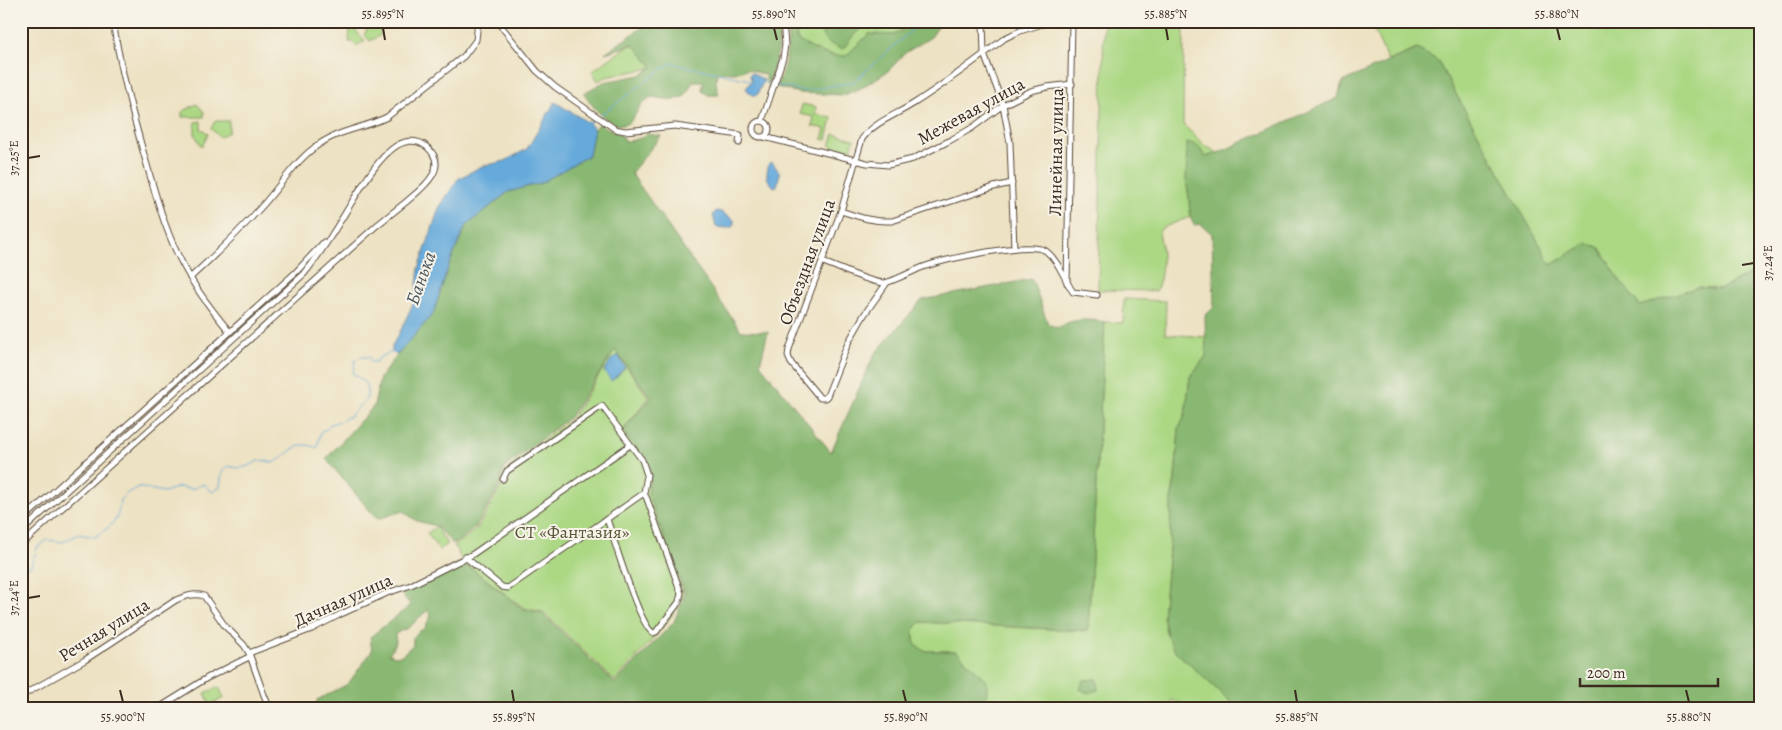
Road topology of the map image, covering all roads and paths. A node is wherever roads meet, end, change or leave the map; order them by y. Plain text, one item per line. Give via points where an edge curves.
1 (113, 21) edge
2 (478, 21) edge
3 (497, 21) edge
4 (783, 21) edge
5 (983, 21) edge
6 (1052, 21) edge
7 (1072, 21) edge
8 (984, 54) junction
9 (1072, 84) junction
10 (1003, 105) junction
11 (762, 121) junction
12 (764, 137) junction
13 (739, 143) dead end
14 (857, 160) junction
15 (1012, 183) junction
16 (842, 211) junction
17 (334, 231) junction
18 (1014, 248) junction
19 (823, 262) junction
20 (190, 278) junction
21 (1067, 283) junction
22 (886, 284) junction
23 (1097, 295) dead end
24 (229, 331) junction
25 (630, 445) junction
26 (503, 479) dead end
27 (644, 493) junction
28 (607, 519) junction
29 (21, 521) edge
30 (21, 532) edge
31 (21, 545) edge
32 (465, 558) junction
33 (249, 655) junction
34 (21, 696) edge
35 (157, 709) edge
36 (270, 709) edge

1 - 20 street via 130,105 158,204
2 - 20 street via 476,40 464,56 388,117 332,136 314,148 263,206
3 - 13 street via 537,71 615,129 675,126 740,135
4 - 11 street via 783,58
5 - 8 street
6 - 8 street, Объездная улица via 1005,38
7 - 9 street, Линейная улица
8 - 10 street
8 - 14 street, Объездная улица via 867,132
9 - 10 street, Межевая улица via 1031,91
9 - 21 street, Линейная улица
10 - 14 street, Межевая улица via 972,128 914,159 888,165
10 - 15 street via 1010,143
11 - 12 street via 769,128
11 - 12 street via 756,123 753,130 756,135
12 - 14 street, Межевая улица
14 - 16 street, Объездная улица
15 - 16 street via 994,186 892,221 866,220
15 - 18 street
16 - 19 street, Объездная улица
17 - 24 street via 296,272
17 - 30 street via 304,274
17 - 31 street via 365,182 393,148 412,141 429,149 435,159 435,167 424,186
18 - 21 street via 1044,250 1055,259
18 - 22 street via 932,264
19 - 22 street
19 - 22 street, Объездная улица via 788,356 822,399 848,343
20 - 24 street
21 - 23 street via 1073,292
24 - 29 street
25 - 26 street via 605,407 600,406 506,471
25 - 27 street via 646,468
25 - 32 street, Дачная улица
27 - 28 street
27 - 28 street via 682,593 656,632 648,629 640,613
28 - 32 street via 508,588 502,587
32 - 33 street, Дачная улица via 411,585
33 - 34 street, Речная улица via 204,596 192,594 176,600 85,660
33 - 35 street, Дачная улица
33 - 36 street

